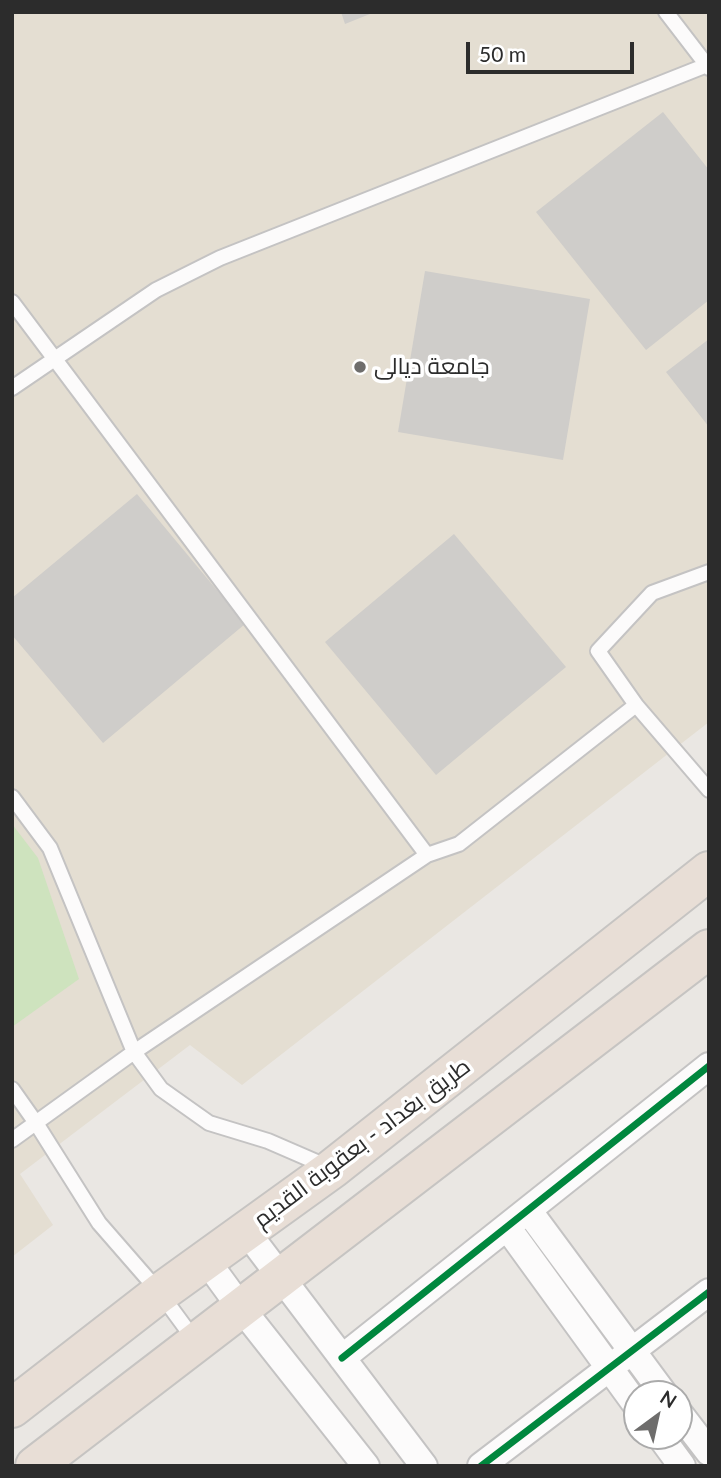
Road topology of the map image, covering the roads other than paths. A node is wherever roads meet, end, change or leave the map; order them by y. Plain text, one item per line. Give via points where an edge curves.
1 (666, 12) edge
2 (708, 67) edge
3 (12, 302) edge
4 (55, 359) junction
5 (12, 388) edge
6 (709, 572) edge
7 (636, 705) junction
8 (709, 790) edge
9 (12, 797) edge
10 (427, 855) junction
11 (709, 872) edge
12 (709, 949) edge
13 (134, 1052) junction
14 (709, 1066) edge
15 (12, 1089) edge
16 (36, 1124) junction
17 (12, 1140) edge
18 (332, 1169) junction
19 (528, 1210) junction
20 (507, 1227) junction
21 (246, 1231) junction
22 (206, 1260) junction
23 (281, 1277) junction
24 (709, 1292) edge
25 (160, 1293) junction
26 (241, 1308) junction
27 (196, 1342) junction
28 (631, 1351) junction
29 (342, 1358) junction
30 (608, 1368) junction
31 (653, 1380) edge
32 (623, 1388) edge
33 (12, 1408) edge
34 (693, 1431) edge
35 (670, 1450) edge
36 (709, 1452) edge
37 (35, 1466) edge
38 (366, 1466) edge
39 (424, 1466) edge
40 (481, 1466) edge
41 (682, 1466) edge

1 - 2 lane
2 - 4 lane via 220,258 156,289
3 - 4 lane
4 - 5 lane
4 - 10 lane
6 - 7 lane via 652,593 598,651
7 - 8 lane
7 - 10 lane via 459,844
9 - 13 lane via 50,848
10 - 13 lane
11 - 18 highway, طريق بغداد - بعقوبة القديم
12 - 23 highway
13 - 16 lane
13 - 18 lane via 161,1089 209,1122
14 - 19 street
15 - 16 lane
16 - 17 lane
16 - 25 lane via 99,1223
18 - 21 highway, طريق بغداد - بعقوبة القديم
19 - 20 street
19 - 28 street
20 - 29 street
20 - 30 street
21 - 22 highway, طريق بغداد - بعقوبة القديم
21 - 23 street
22 - 25 highway, طريق بغداد - بعقوبة القديم
22 - 26 street
23 - 26 highway
23 - 29 street
24 - 28 street
25 - 27 lane
25 - 33 highway, طريق بغداد - بعقوبة القديم
26 - 27 highway
26 - 38 street
27 - 37 highway
28 - 30 street
28 - 31 street
29 - 39 street
30 - 32 street
30 - 40 street
34 - 36 street
35 - 41 street

